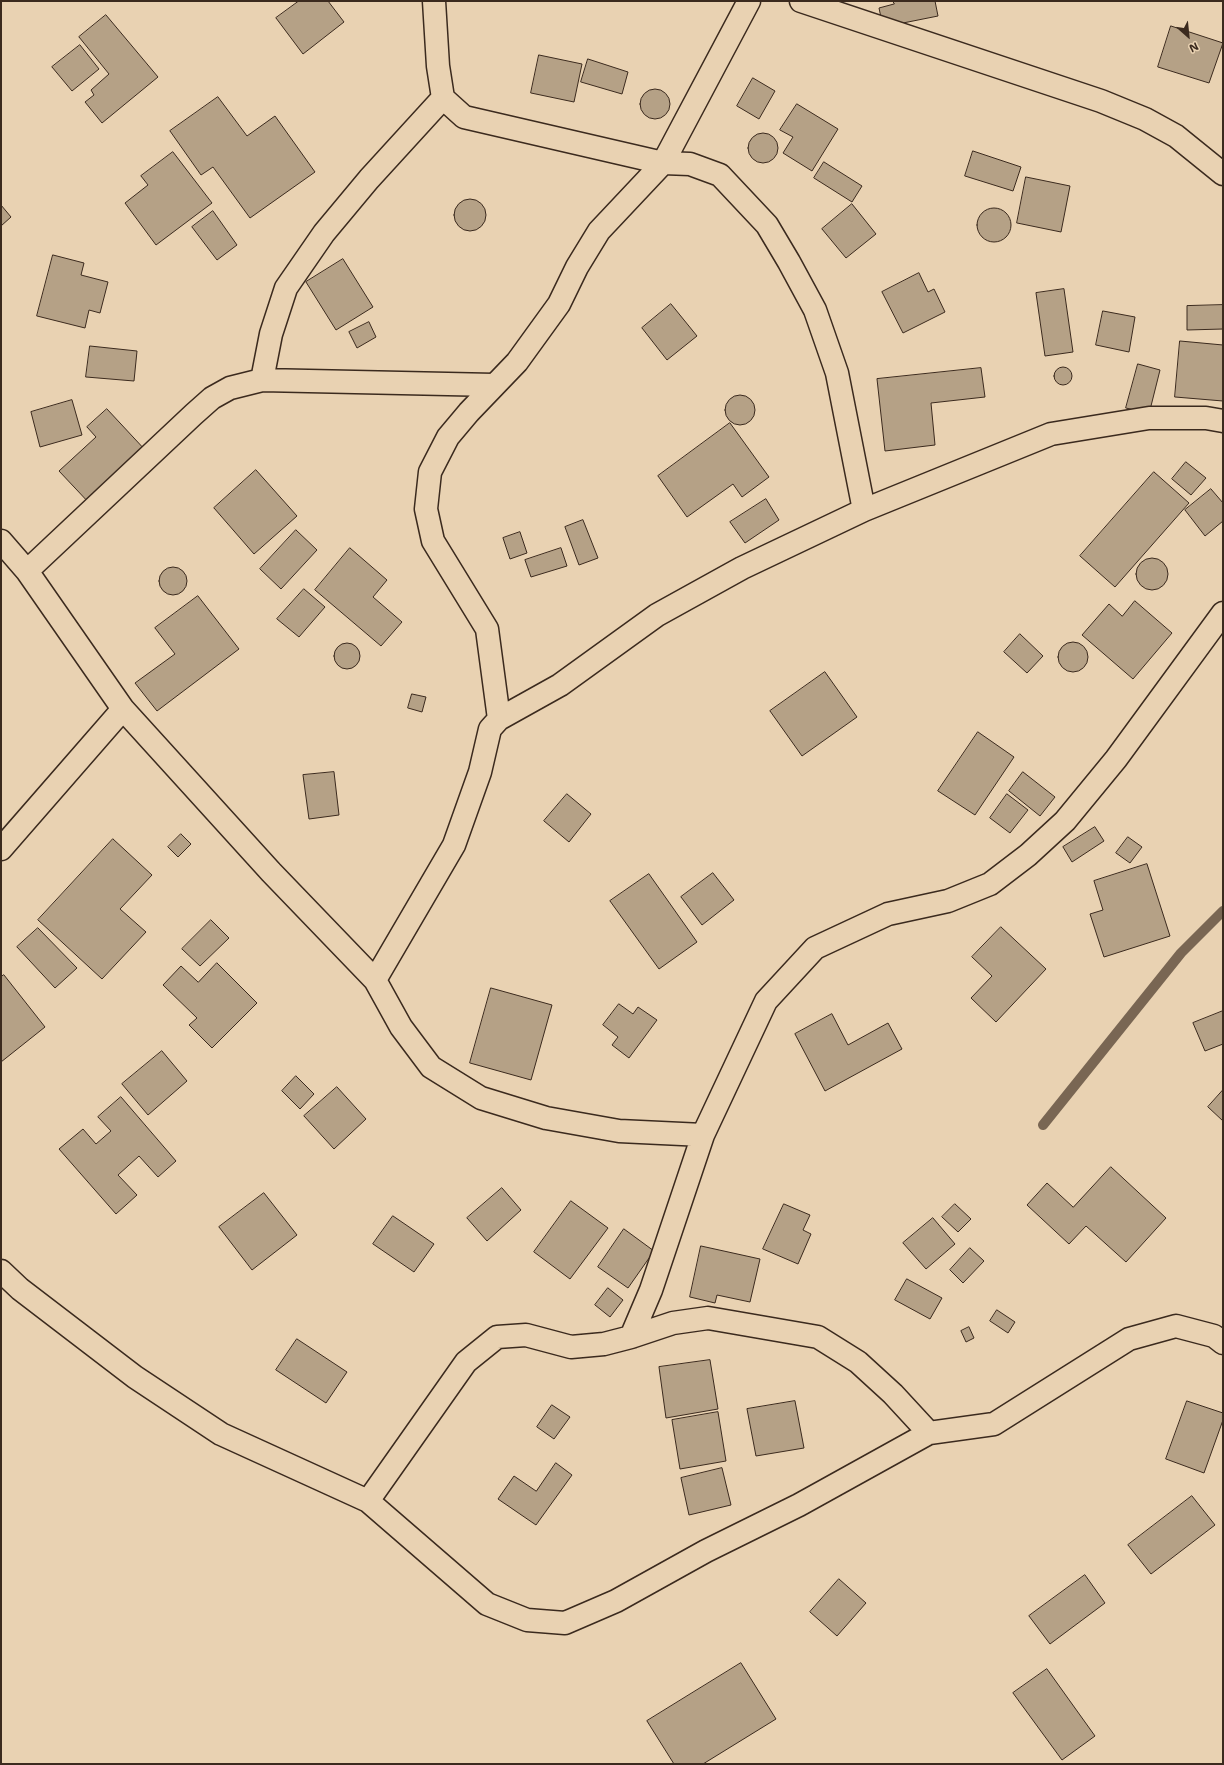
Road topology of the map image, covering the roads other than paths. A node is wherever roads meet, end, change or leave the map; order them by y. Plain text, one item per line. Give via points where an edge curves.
1 (434, 1) edge
2 (749, 1) edge
3 (801, 1) edge
4 (443, 98) junction
5 (663, 163) junction
6 (1223, 174) edge
7 (262, 380) junction
8 (494, 385) junction
9 (1223, 421) edge
10 (864, 510) junction
11 (1, 541) edge
12 (27, 571) junction
13 (1223, 613) edge
14 (124, 709) junction
15 (499, 719) junction
16 (1, 849) edge
17 (375, 980) junction
18 (703, 1135) junction
19 (1, 1271) edge
20 (631, 1337) junction
21 (1223, 1343) edge
22 (929, 1433) junction
23 (368, 1501) junction

1 - 4 street via 438,66
2 - 5 street
3 - 6 street via 1101,101 1145,119 1176,136
4 - 5 street via 464,117
4 - 7 street via 324,233 286,288 271,334
5 - 8 street via 599,232 577,267 559,304 517,362
5 - 10 street via 690,164 720,175 767,225 789,262 815,310 837,373
7 - 8 street
7 - 12 street via 230,388 212,398
8 - 15 street via 448,437 430,472 426,510 433,541 487,629
9 - 10 street via 1206,418 1149,418 1051,434
10 - 15 street via 742,568 657,615 560,686
11 - 12 street
12 - 14 street
13 - 18 street via 1116,759 1065,821 1028,856 990,884 948,901 888,914 815,948 766,1000
14 - 16 street
14 - 17 street via 271,872
15 - 17 street via 490,730 480,772 454,845
17 - 18 street via 401,1027 431,1067 481,1098 546,1118 619,1131
18 - 20 street via 651,1290
19 - 23 street via 20,1289 135,1377 221,1434
20 - 22 street via 673,1323 708,1318 818,1337 858,1362 893,1394
20 - 23 street via 604,1344 571,1347 526,1335 497,1337 466,1362
21 - 22 street via 1214,1336 1176,1326 1129,1339 994,1424
22 - 23 street via 616,1601 565,1623 527,1620 487,1604

